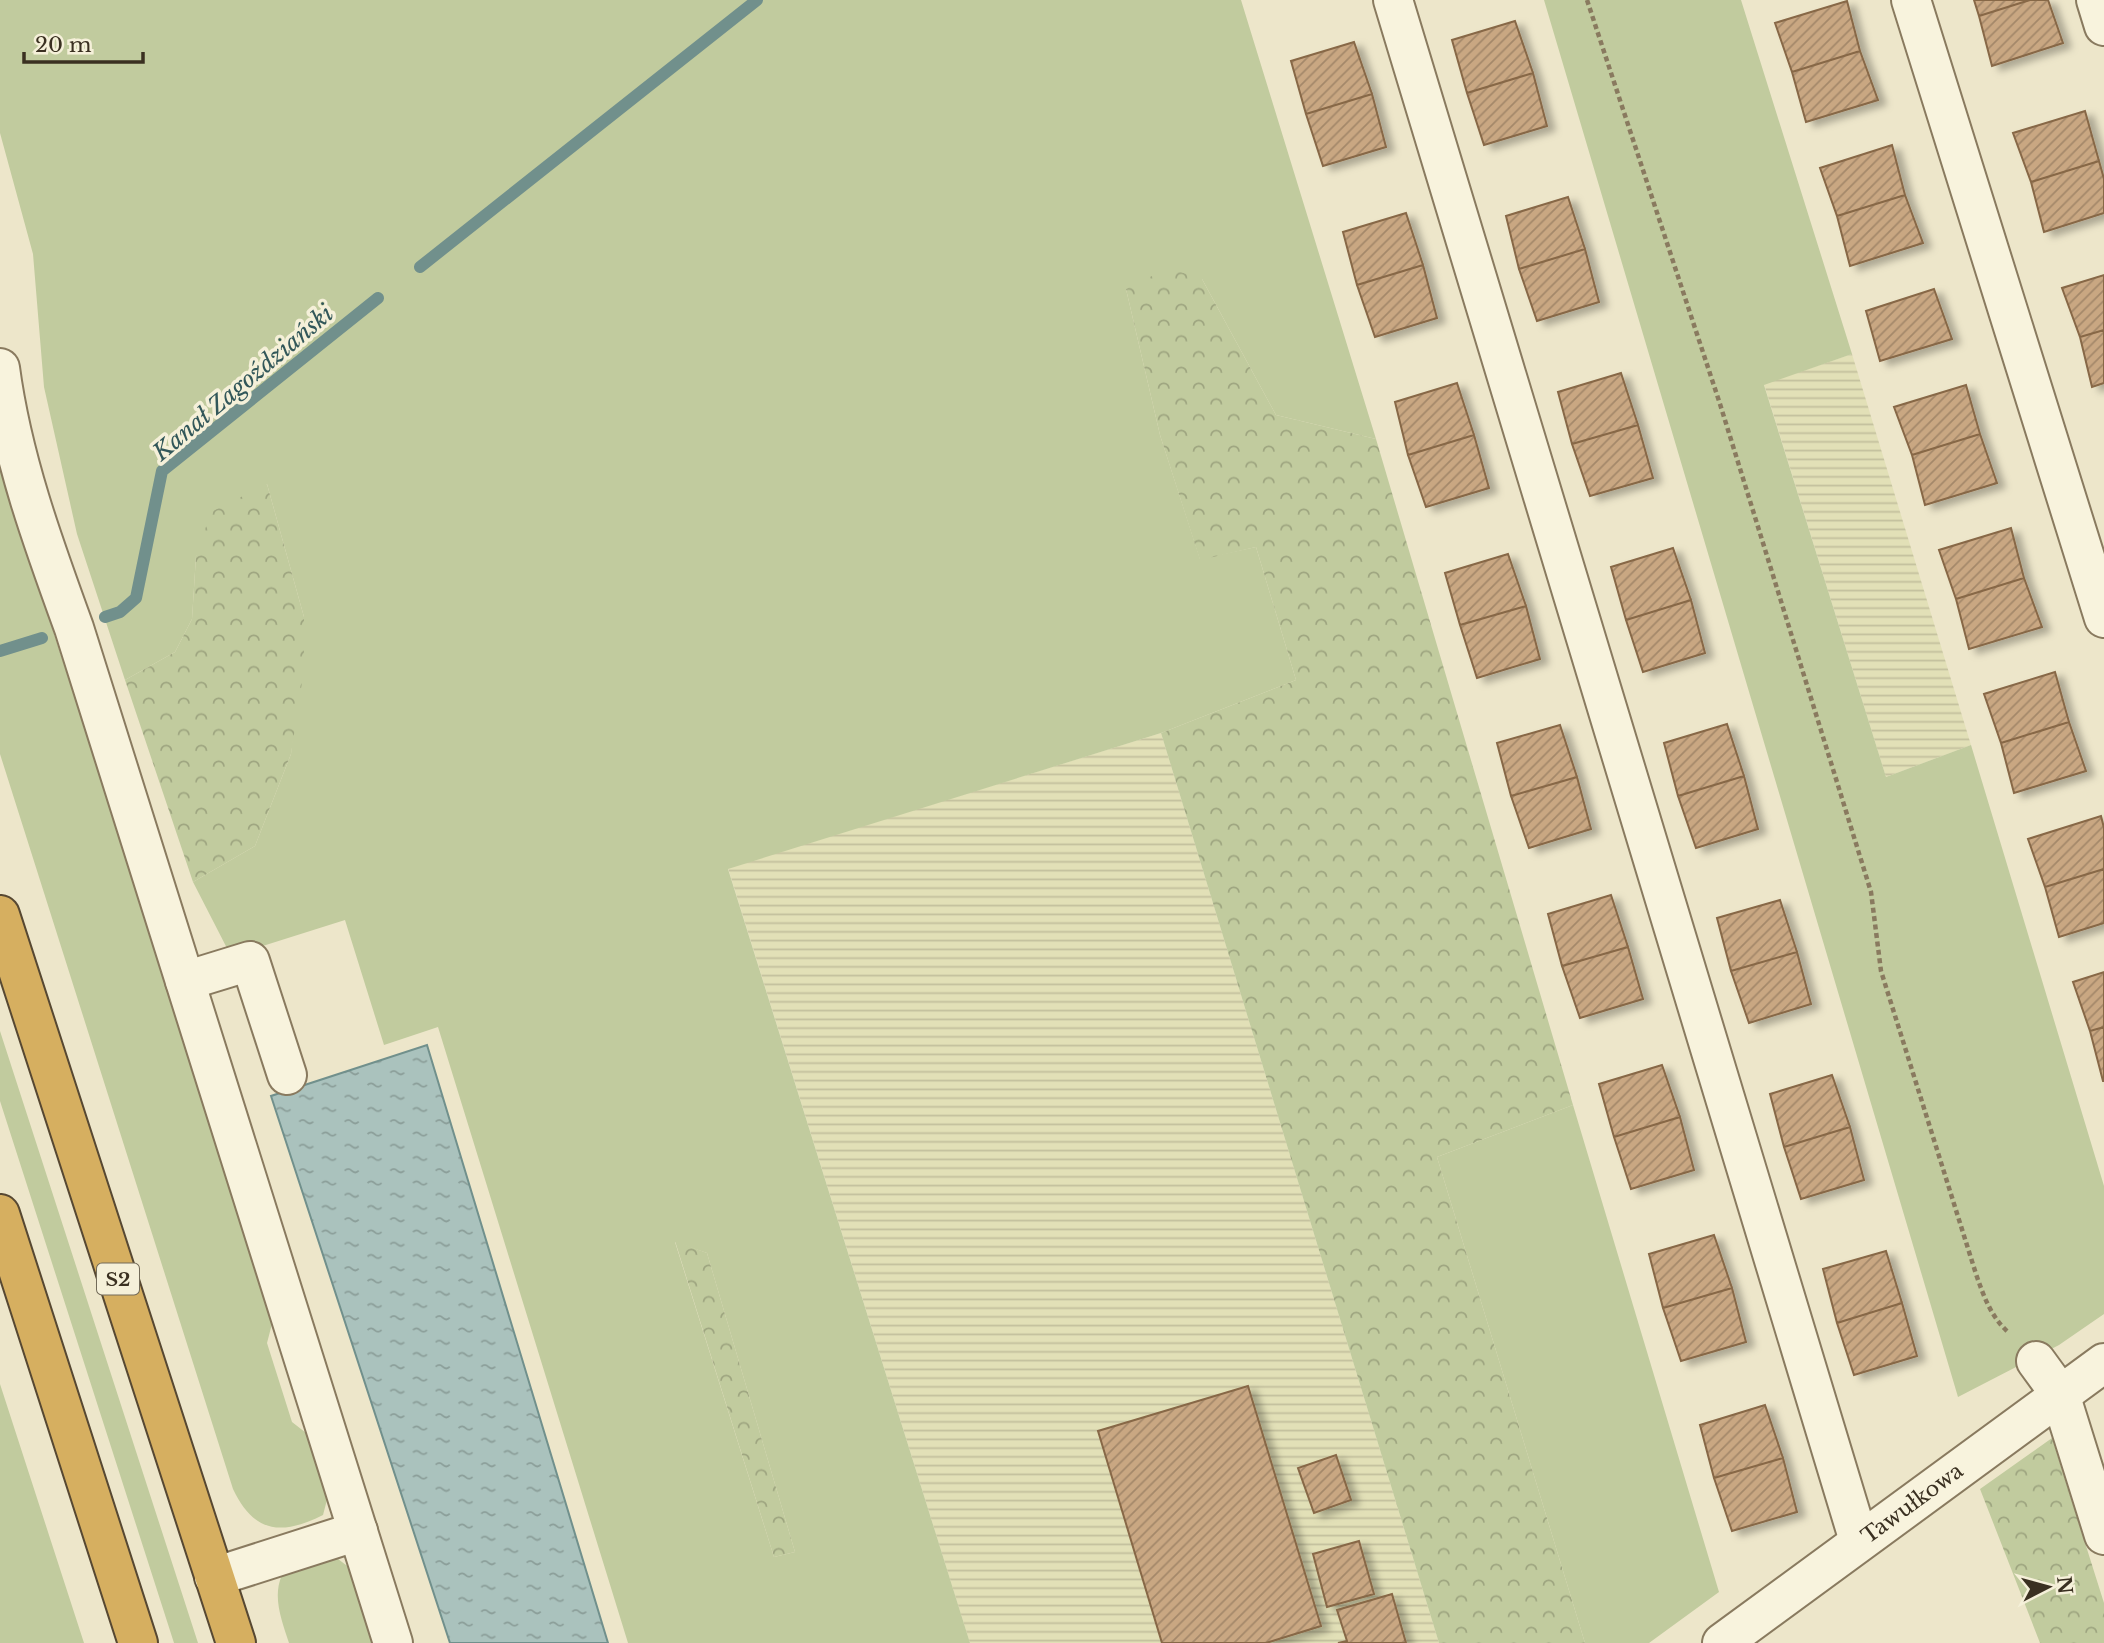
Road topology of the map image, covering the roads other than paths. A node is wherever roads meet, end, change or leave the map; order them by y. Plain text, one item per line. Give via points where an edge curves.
1 (1393, 0) edge
2 (1911, 0) edge
3 (2096, 0) edge
4 (2104, 26) edge
5 (0, 368) edge
6 (2104, 618) edge
7 (0, 915) edge
8 (184, 981) junction
9 (287, 1075) dead end
10 (0, 1214) edge
11 (2036, 1361) road end
12 (2104, 1363) edge
13 (2060, 1394) junction
14 (358, 1531) junction
15 (2104, 1535) edge
16 (1859, 1541) junction
17 (214, 1577) junction
18 (138, 1643) edge
19 (236, 1643) edge
20 (393, 1643) edge
21 (1723, 1643) edge

1 - 16 street
2 - 6 street
3 - 4 street
5 - 8 street via 8,426 34,515
7 - 17 highway, S2
8 - 9 street via 250,961
8 - 14 street
10 - 18 highway
11 - 13 street
12 - 13 street, Tawułkowa
13 - 15 street
13 - 16 street, Tawułkowa
14 - 17 street
14 - 20 street
16 - 21 street, Tawułkowa
17 - 19 highway, S2

